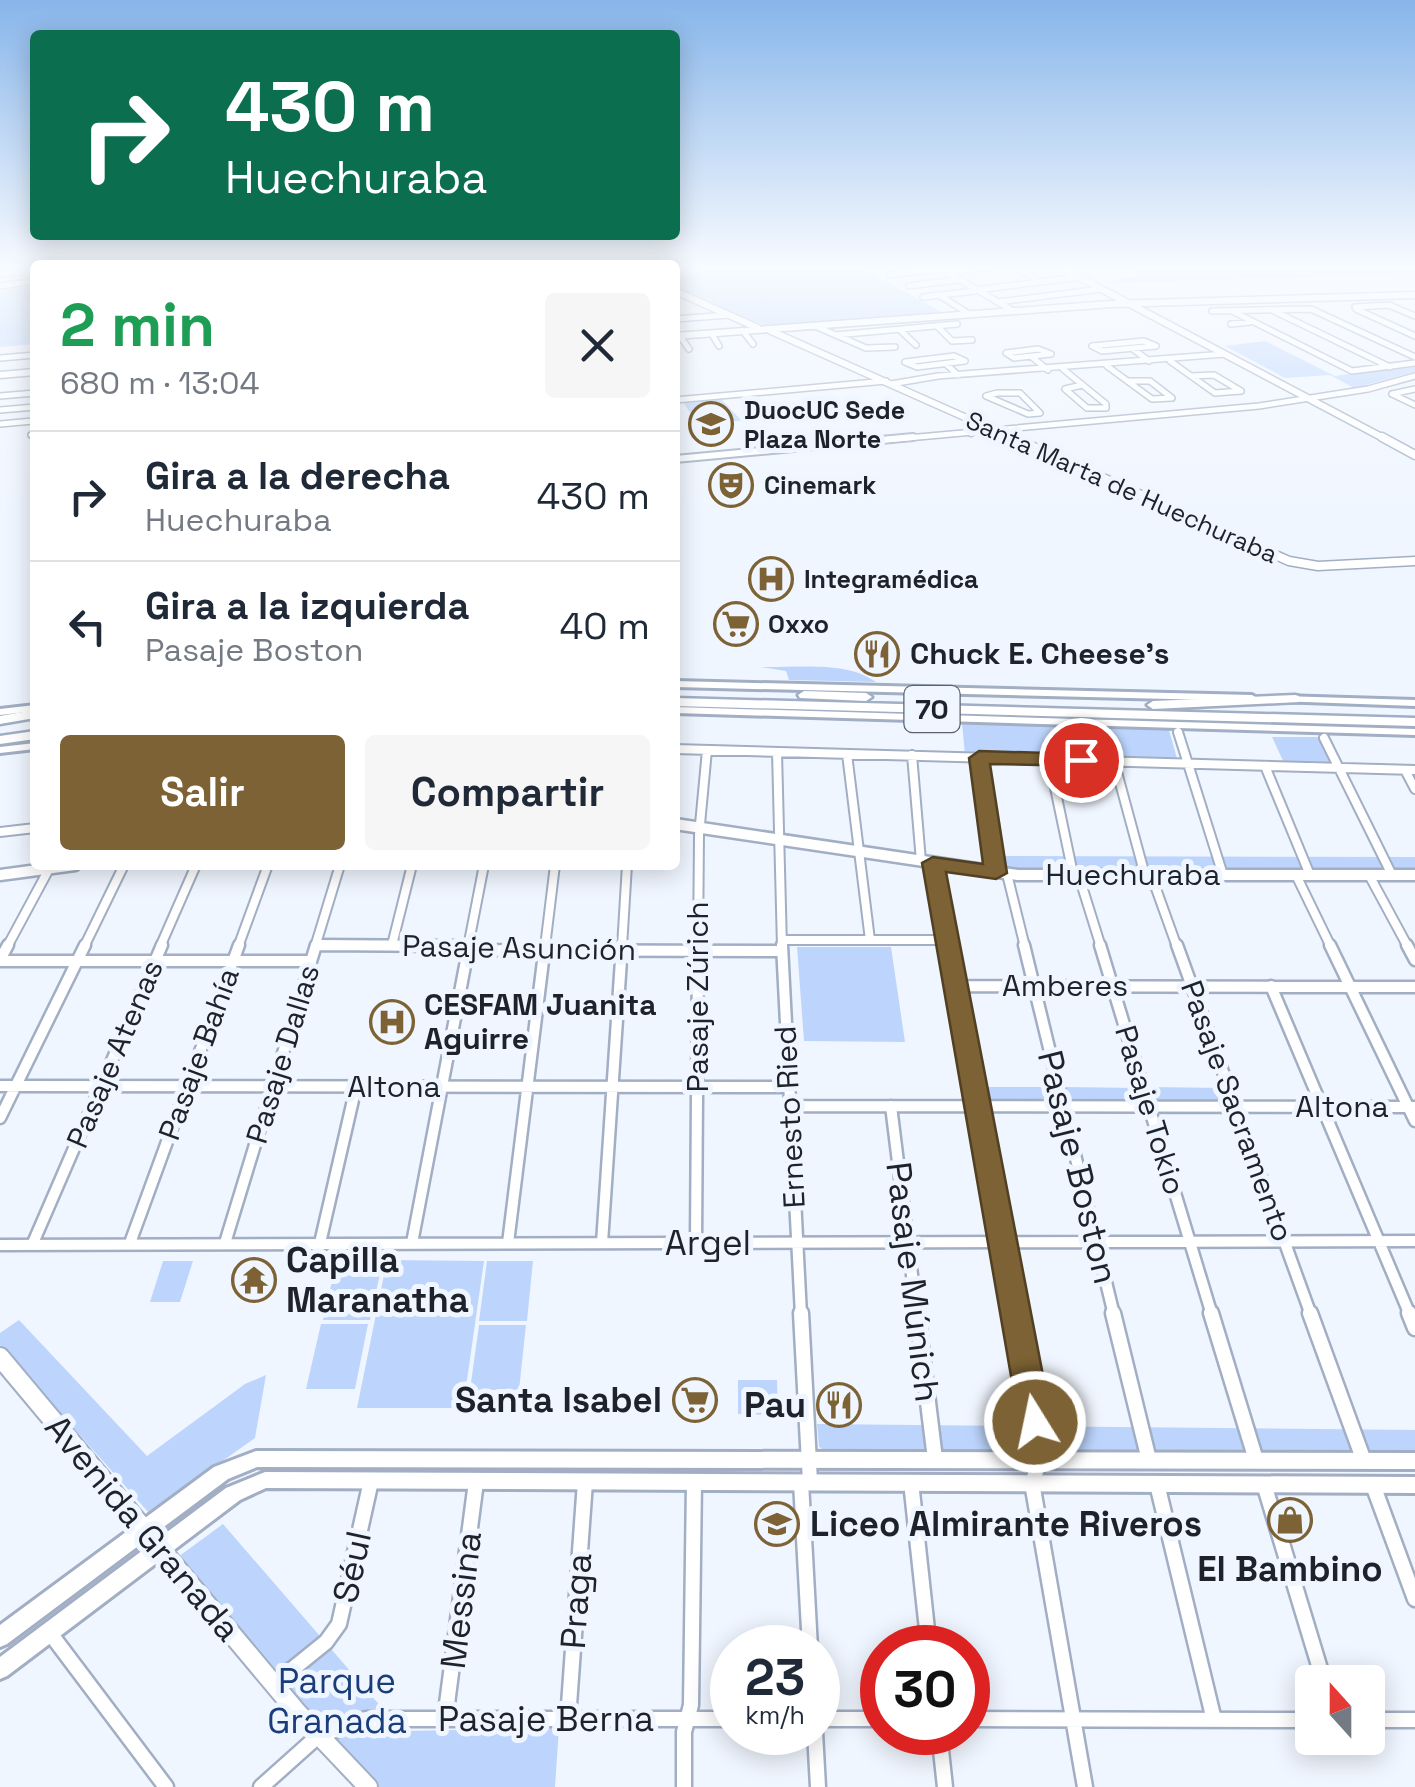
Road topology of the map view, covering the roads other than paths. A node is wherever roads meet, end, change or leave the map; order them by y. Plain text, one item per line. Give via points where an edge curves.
1 (811, 349) edge
2 (1037, 349) edge
3 (1041, 349) edge
4 (1098, 349) edge
5 (1129, 349) edge
6 (1133, 349) edge
7 (1216, 349) edge
8 (1221, 349) edge
9 (1310, 349) edge
10 (1353, 349) edge
11 (30, 353) edge
12 (1222, 353) junction
13 (0, 356) edge
14 (1032, 358) junction
15 (1168, 360) junction
16 (1415, 360) edge
17 (1150, 362) junction
18 (948, 364) junction
19 (1106, 365) junction
20 (1390, 367) junction
21 (1063, 369) junction
22 (1048, 370) junction
23 (30, 372) edge
24 (977, 374) junction
25 (2, 375) edge
26 (958, 375) junction
27 (1191, 376) junction
28 (1415, 376) edge
29 (1402, 379) junction
30 (1128, 381) junction
31 (891, 384) junction
32 (1082, 385) junction
33 (1415, 387) edge
34 (997, 392) junction
35 (30, 393) edge
36 (1392, 394) joint
37 (0, 396) edge
38 (1314, 398) junction
39 (680, 400) edge
40 (1415, 406) edge
41 (30, 409) edge
42 (0, 410) edge
43 (30, 421) edge
44 (0, 424) edge
45 (981, 424) junction
46 (996, 431) junction
47 (971, 433) junction
48 (1415, 452) edge
49 (680, 458) edge
50 (1415, 560) edge
51 (680, 684) edge
52 (680, 693) edge
53 (1295, 699) junction
54 (680, 702) edge
55 (1415, 702) edge
56 (1153, 705) junction
57 (680, 710) edge
58 (0, 712) edge
59 (1415, 712) edge
60 (30, 713) edge
61 (30, 714) edge
62 (1189, 716) junction
63 (1039, 720) junction
64 (0, 722) edge
65 (1415, 722) edge
66 (1178, 732) dead end
67 (1415, 732) edge
68 (30, 736) edge
69 (1324, 738) dead end
70 (0, 740) edge
71 (30, 747) edge
72 (0, 750) edge
73 (680, 750) edge
74 (707, 750) junction
75 (777, 752) junction
76 (847, 754) junction
77 (912, 755) junction
78 (979, 758) junction
79 (1049, 759) junction
80 (1114, 761) junction
81 (1185, 763) junction
82 (1265, 766) junction
83 (1339, 768) junction
84 (1410, 770) edge
85 (1415, 789) edge
86 (680, 825) edge
87 (700, 828) junction
88 (30, 829) edge
89 (0, 832) edge
90 (777, 840) junction
91 (858, 852) junction
92 (927, 862) junction
93 (41, 870) edge
94 (48, 870) edge
95 (122, 870) edge
96 (194, 870) edge
97 (266, 870) edge
98 (338, 870) edge
99 (411, 870) edge
100 (483, 870) edge
101 (554, 870) edge
102 (627, 870) edge
103 (1001, 873) junction
104 (0, 875) edge
105 (1076, 875) junction
106 (1148, 875) junction
107 (1223, 875) junction
108 (1303, 876) junction
109 (1369, 876) junction
110 (1392, 876) junction
111 (1415, 876) edge
112 (870, 940) junction
113 (946, 940) junction
114 (316, 945) junction
115 (392, 945) junction
116 (782, 946) junction
117 (468, 950) junction
118 (544, 950) junction
119 (622, 950) junction
120 (699, 951) junction
121 (1415, 960) edge
122 (0, 961) edge
123 (77, 961) junction
124 (155, 961) junction
125 (234, 961) junction
126 (311, 961) junction
127 (955, 986) junction
128 (1034, 986) junction
129 (1112, 986) junction
130 (1192, 986) junction
131 (1271, 986) junction
132 (1350, 987) junction
133 (1415, 987) edge
134 (0, 1086) edge
135 (16, 1086) junction
136 (101, 1086) junction
137 (188, 1086) junction
138 (273, 1086) junction
139 (356, 1086) junction
140 (442, 1087) junction
141 (528, 1087) junction
142 (613, 1087) junction
143 (698, 1087) junction
144 (788, 1087) junction
145 (789, 1106) junction
146 (892, 1106) junction
147 (977, 1106) junction
148 (1063, 1106) junction
149 (1149, 1106) junction
150 (1236, 1106) junction
151 (1322, 1107) junction
152 (1412, 1107) edge
153 (0, 1118) edge
154 (1415, 1121) edge
155 (1190, 1241) junction
156 (1284, 1241) junction
157 (1378, 1241) junction
158 (1415, 1241) edge
159 (908, 1242) junction
160 (1002, 1242) junction
161 (1096, 1242) junction
162 (33, 1243) junction
163 (130, 1243) junction
164 (225, 1243) junction
165 (320, 1243) junction
166 (412, 1243) junction
167 (508, 1243) junction
168 (602, 1243) junction
169 (696, 1244) junction
170 (797, 1244) junction
171 (0, 1245) edge
172 (1415, 1328) edge
173 (0, 1357) edge
174 (808, 1459) junction
175 (935, 1459) junction
176 (1040, 1460) junction
177 (1149, 1460) junction
178 (1256, 1460) junction
179 (1364, 1461) junction
180 (1415, 1461) edge
181 (370, 1482) junction
182 (476, 1482) junction
183 (585, 1482) junction
184 (694, 1482) junction
185 (806, 1482) junction
186 (910, 1482) junction
187 (1032, 1483) junction
188 (1157, 1484) junction
189 (1264, 1484) junction
190 (1373, 1485) junction
191 (1415, 1485) edge
192 (144, 1529) junction
193 (159, 1548) junction
194 (1415, 1599) edge
195 (809, 1625) edge
196 (926, 1625) edge
197 (49, 1632) junction
198 (0, 1637) edge
199 (1319, 1665) edge
200 (0, 1669) edge
201 (274, 1684) junction
202 (445, 1719) junction
203 (568, 1719) junction
204 (688, 1719) junction
205 (710, 1719) edge
206 (990, 1720) edge
207 (1073, 1720) junction
208 (1214, 1720) junction
209 (1295, 1720) edge
210 (1385, 1720) edge
211 (1415, 1720) edge
212 (318, 1736) junction
213 (816, 1755) edge
214 (942, 1755) edge
215 (166, 1787) edge
216 (262, 1787) edge
217 (368, 1787) edge
218 (684, 1787) edge
219 (818, 1787) edge
220 (945, 1787) edge
221 (1085, 1787) edge

1 - 31 street, Santa Marta de Huechuraba
2 - 14 street via 1006,353
3 - 14 street via 1051,355
4 - 5 street
6 - 17 street
7 - 12 street
8 - 38 street
9 - 20 street via 1352,370
10 - 20 street
11 - 13 street
12 - 15 street
12 - 38 street
14 - 22 street
15 - 17 street
15 - 27 street
16 - 20 street
17 - 19 street
18 - 18 street via 965,362 954,356 905,362
18 - 26 street
19 - 21 street
19 - 30 street
21 - 22 street
21 - 32 street
22 - 24 street
23 - 25 street
24 - 26 street
24 - 34 street
25 - 37 street
26 - 31 street
27 - 27 street via 1215,393 1242,390 1214,374
28 - 29 street
29 - 33 street
29 - 38 street
30 - 30 street via 1152,400 1172,398 1148,380
31 - 39 street
31 - 45 street, Santa Marta de Huechuraba
32 - 32 street via 1106,404 1106,408 1086,407 1065,389
33 - 36 street
34 - 34 street via 986,396 1040,413 1018,392
35 - 37 street
36 - 40 street
38 - 46 street
38 - 48 street
41 - 42 street
43 - 44 street
45 - 46 street, Santa Marta de Huechuraba
45 - 47 street
46 - 47 street
46 - 50 street, Santa Marta de Huechuraba via 1296,563
47 - 49 street
51 - 53 main road
52 - 56 highway, 70
53 - 55 main road
53 - 56 highway
54 - 62 highway, 70
56 - 59 highway, 70
57 - 63 main road
58 - 60 main road
61 - 64 highway
62 - 63 highway
62 - 65 highway, 70
63 - 67 main road
66 - 81 street
68 - 70 highway
69 - 83 street
71 - 72 main road
73 - 74 street
74 - 75 street
74 - 87 street, Pasaje Zúrich
75 - 76 street
75 - 90 street, Ernesto Ried
76 - 77 street
76 - 91 street
77 - 78 street
77 - 92 street
78 - 79 street
78 - 103 street, Pasaje Boston
79 - 80 street
79 - 105 street, Pasaje Tokio
80 - 81 street
80 - 106 street, Pasaje Sacramento
81 - 82 street
81 - 107 street
82 - 83 street
82 - 108 street
83 - 84 street
83 - 110 street
84 - 85 street
86 - 87 street, Huechuraba
87 - 90 street, Huechuraba
87 - 120 street, Pasaje Zúrich
88 - 89 street
90 - 91 street, Huechuraba
90 - 116 street, Ernesto Ried
91 - 92 street, Huechuraba
91 - 112 street
92 - 103 street, Huechuraba
92 - 113 street
93 - 104 street
94 - 122 street
95 - 123 street
96 - 124 street, Pasaje Atenas
97 - 125 street, Pasaje Bahía
98 - 114 street, Pasaje Dallas
99 - 115 street
100 - 117 street
101 - 118 street
102 - 119 street
103 - 105 street, Huechuraba
103 - 128 street, Pasaje Boston
105 - 106 street, Huechuraba
105 - 129 street, Pasaje Tokio
106 - 107 street, Huechuraba
106 - 130 street, Pasaje Sacramento
107 - 108 street, Huechuraba
108 - 109 street, Huechuraba
108 - 132 street
109 - 110 street, Huechuraba
109 - 121 street
110 - 111 street, Huechuraba
112 - 113 street, Pasaje Asunción
112 - 116 street, Pasaje Asunción
113 - 127 street
114 - 115 street, Pasaje Asunción
114 - 126 street, Pasaje Dallas
115 - 117 street, Pasaje Asunción
116 - 120 street, Pasaje Asunción
116 - 144 street, Ernesto Ried
117 - 118 street, Pasaje Asunción
117 - 140 street
118 - 119 street, Pasaje Asunción
118 - 141 street
119 - 120 street, Pasaje Asunción
119 - 142 street
120 - 143 street, Pasaje Zúrich
122 - 123 street
123 - 124 street
123 - 135 street
124 - 125 street
124 - 136 street, Pasaje Atenas
125 - 126 street
125 - 137 street, Pasaje Bahía
126 - 138 street, Pasaje Dallas
127 - 128 street, Amberes
127 - 147 street
128 - 129 street, Amberes
128 - 148 street, Pasaje Boston
129 - 130 street, Amberes
129 - 149 street, Pasaje Tokio
130 - 131 street, Amberes
130 - 150 street, Pasaje Sacramento
131 - 132 street, Amberes
131 - 151 street
132 - 133 street, Amberes
132 - 152 street
134 - 135 street, Altona
135 - 136 street, Altona
135 - 153 street
136 - 137 street, Altona
136 - 162 street, Pasaje Atenas
137 - 138 street, Altona
137 - 163 street, Pasaje Bahía
138 - 139 street, Altona
138 - 164 street, Pasaje Dallas
139 - 140 street, Altona
139 - 165 street
140 - 141 street, Altona
140 - 166 street
141 - 142 street, Altona
141 - 167 street
142 - 143 street, Altona
142 - 168 street
143 - 144 street, Altona
143 - 169 street, Pasaje Zúrich
144 - 145 street, Ernesto Ried
145 - 146 street, Altona
145 - 170 street, Ernesto Ried
146 - 147 street, Altona
146 - 159 street, Pasaje Múnich
147 - 148 street, Altona
147 - 160 street
148 - 149 street, Altona
148 - 161 street, Pasaje Boston
149 - 150 street, Altona
149 - 155 street, Pasaje Tokio
150 - 151 street, Altona
150 - 156 street, Pasaje Sacramento
151 - 152 street, Altona
151 - 157 street
152 - 154 street
155 - 156 street, Argel
155 - 161 street, Argel
155 - 178 street, Pasaje Tokio
156 - 157 street, Argel
156 - 179 street, Pasaje Sacramento
157 - 158 street, Argel
157 - 172 street
159 - 160 street, Argel
159 - 170 street, Argel
159 - 175 street, Pasaje Múnich
160 - 161 street, Argel
160 - 176 street
161 - 177 street, Pasaje Boston
162 - 163 street, Argel
162 - 171 street, Argel
163 - 164 street, Argel
164 - 165 street, Argel
165 - 166 street, Argel
166 - 167 street, Argel
167 - 168 street, Argel
168 - 169 street, Argel
169 - 170 street, Argel
170 - 174 street, Ernesto Ried
173 - 192 street, Avenida Granada
174 - 175 main road
174 - 185 street, Ernesto Ried
174 - 192 main road via 267,1458 232,1466
175 - 176 main road
176 - 177 main road
176 - 187 street
177 - 178 main road
178 - 179 main road
179 - 180 main road
181 - 182 main road
181 - 193 main road via 254,1482
181 - 201 street, Séul via 338,1624
182 - 183 main road
182 - 202 street, Messina
183 - 184 main road
183 - 203 street, Praga
184 - 185 main road
184 - 204 street
185 - 186 main road
185 - 195 street, Ernesto Ried
186 - 187 main road
186 - 196 street
187 - 188 main road
187 - 207 street
188 - 189 main road
188 - 208 street
189 - 190 main road
189 - 199 street
190 - 191 main road
190 - 194 street
192 - 193 street, Avenida Granada
192 - 198 main road
193 - 197 main road
193 - 201 street, Avenida Granada
197 - 200 main road
197 - 215 street
201 - 212 street, Avenida Granada
202 - 203 street, Pasaje Berna
202 - 212 street, Pasaje Berna via 366,1719
203 - 204 street, Pasaje Berna
204 - 205 street, Pasaje Berna
204 - 218 street
206 - 207 street
207 - 208 street
207 - 221 street
208 - 209 street
210 - 211 street
212 - 216 street, Pasaje Berna
212 - 217 street, Avenida Granada
213 - 219 street
214 - 220 street

